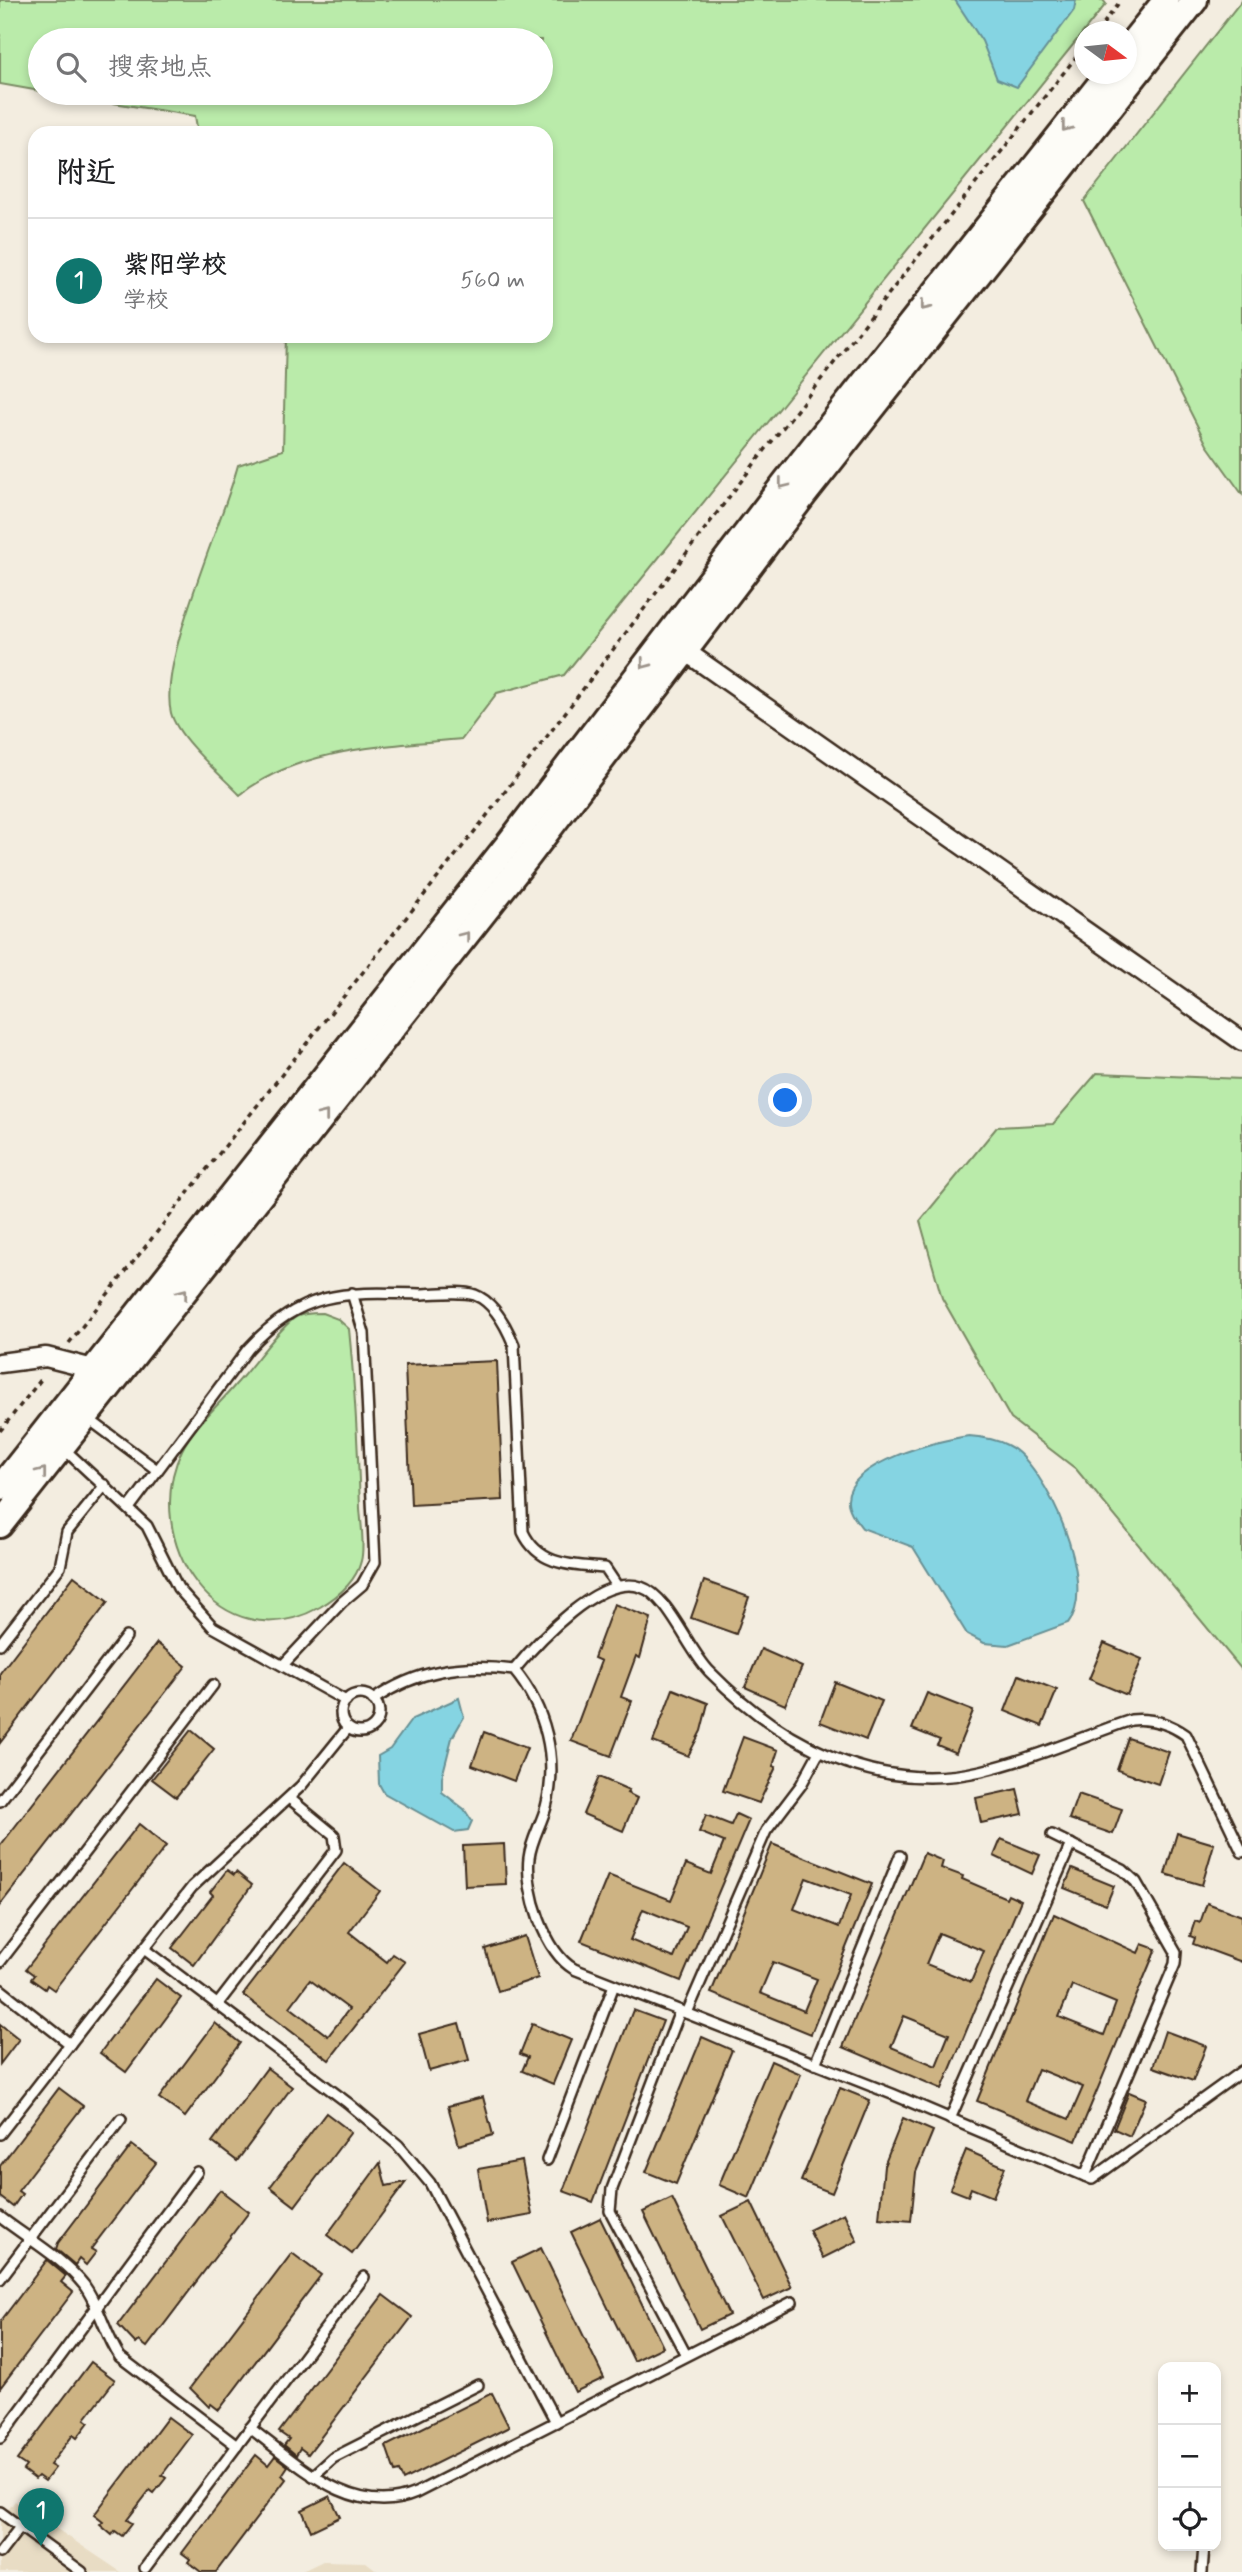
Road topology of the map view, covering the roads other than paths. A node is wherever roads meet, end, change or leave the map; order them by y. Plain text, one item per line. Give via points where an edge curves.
1 (1166, 0) edge
2 (1195, 0) edge
3 (1137, 36) edge
4 (1100, 84) edge
5 (685, 651) junction
6 (1242, 1041) edge
7 (352, 1293) junction
8 (0, 1363) edge
9 (93, 1369) junction
10 (86, 1416) junction
11 (61, 1447) junction
12 (157, 1471) junction
13 (105, 1485) junction
14 (0, 1488) edge
15 (130, 1507) junction
16 (0, 1525) edge
17 (617, 1586) junction
18 (126, 1637) dead end
19 (0, 1644) edge
20 (283, 1665) junction
21 (514, 1670) junction
22 (213, 1685) dead end
23 (373, 1700) junction
24 (346, 1701) junction
25 (348, 1728) junction
26 (819, 1752) junction
27 (289, 1798) junction
28 (0, 1801) edge
29 (1052, 1835) dead end
30 (1070, 1844) junction
31 (1242, 1852) edge
32 (900, 1856) dead end
33 (144, 1949) junction
34 (0, 1962) edge
35 (614, 1985) junction
36 (0, 1989) edge
37 (217, 2005) junction
38 (683, 2012) junction
39 (70, 2044) junction
40 (815, 2064) junction
41 (1242, 2071) edge
42 (121, 2119) dead end
43 (950, 2119) junction
44 (0, 2134) edge
45 (547, 2160) dead end
46 (197, 2172) dead end
47 (1085, 2176) junction
48 (0, 2217) edge
49 (30, 2240) junction
50 (363, 2277) dead end
51 (0, 2279) edge
52 (792, 2302) dead end
53 (96, 2308) junction
54 (686, 2356) junction
55 (478, 2385) dead end
56 (556, 2421) junction
57 (250, 2428) junction
58 (0, 2438) edge
59 (237, 2446) junction
60 (313, 2476) junction
61 (0, 2512) edge
62 (20, 2527) junction
63 (1204, 2551) edge
64 (0, 2553) edge
65 (145, 2568) dead end
66 (82, 2572) edge
67 (1202, 2572) edge

1 - 3 main road
2 - 5 main road
4 -> 9 main road
5 - 6 street
10 -> 5 main road
7 - 12 lane via 303,1305 268,1327
7 - 17 lane via 474,1295 492,1309 514,1345 523,1532 543,1557 605,1568
7 - 20 lane via 364,1333 375,1562 362,1586
8 - 9 street via 57,1358
9 - 14 main road
10 - 11 main road
10 - 12 lane
11 - 13 lane
16 -> 11 main road
12 - 15 lane
13 - 15 lane
13 - 19 lane via 67,1532 60,1567
15 - 20 lane via 147,1526 178,1588 199,1614 213,1627
17 - 21 lane via 561,1620
17 - 26 lane via 648,1590 660,1600 696,1658 731,1693 779,1731
18 - 28 lane
20 - 24 lane
21 - 23 lane via 441,1669 406,1680
21 - 35 lane via 540,1710 550,1755 551,1782 528,1860 533,1897 557,1956 574,1969
22 - 34 lane
23 - 24 lane via 359,1694
23 - 25 lane via 379,1714 372,1728 360,1732
24 - 25 lane via 341,1714
25 - 27 lane
26 - 31 lane via 881,1772 958,1775 1003,1765 1132,1720 1163,1722 1186,1735
26 - 38 lane via 766,1831
27 - 33 lane via 212,1866
27 - 37 lane via 334,1835 336,1850
29 - 30 lane
30 - 43 lane
30 - 47 lane via 1123,1870 1136,1882 1176,1952 1175,1964
32 - 40 lane
33 - 37 lane
33 - 39 lane
35 - 38 lane
35 - 45 lane
36 - 39 lane
37 - 56 lane via 348,2103 422,2170
38 - 40 lane
38 - 54 lane via 612,2189 610,2211
39 - 44 lane
40 - 43 lane
41 - 47 lane via 1092,2179
42 - 49 lane
43 - 47 lane
46 - 53 lane
48 - 49 lane
49 - 51 lane
49 - 53 lane via 78,2278
50 - 57 lane
52 - 54 lane
53 - 58 lane
53 - 59 lane via 120,2357
54 - 56 lane
55 - 60 lane via 333,2458
56 - 60 lane via 396,2500 362,2498
57 - 59 lane
57 - 60 lane
59 - 65 lane
61 - 62 lane
62 - 64 lane
62 - 66 lane
63 - 67 lane

